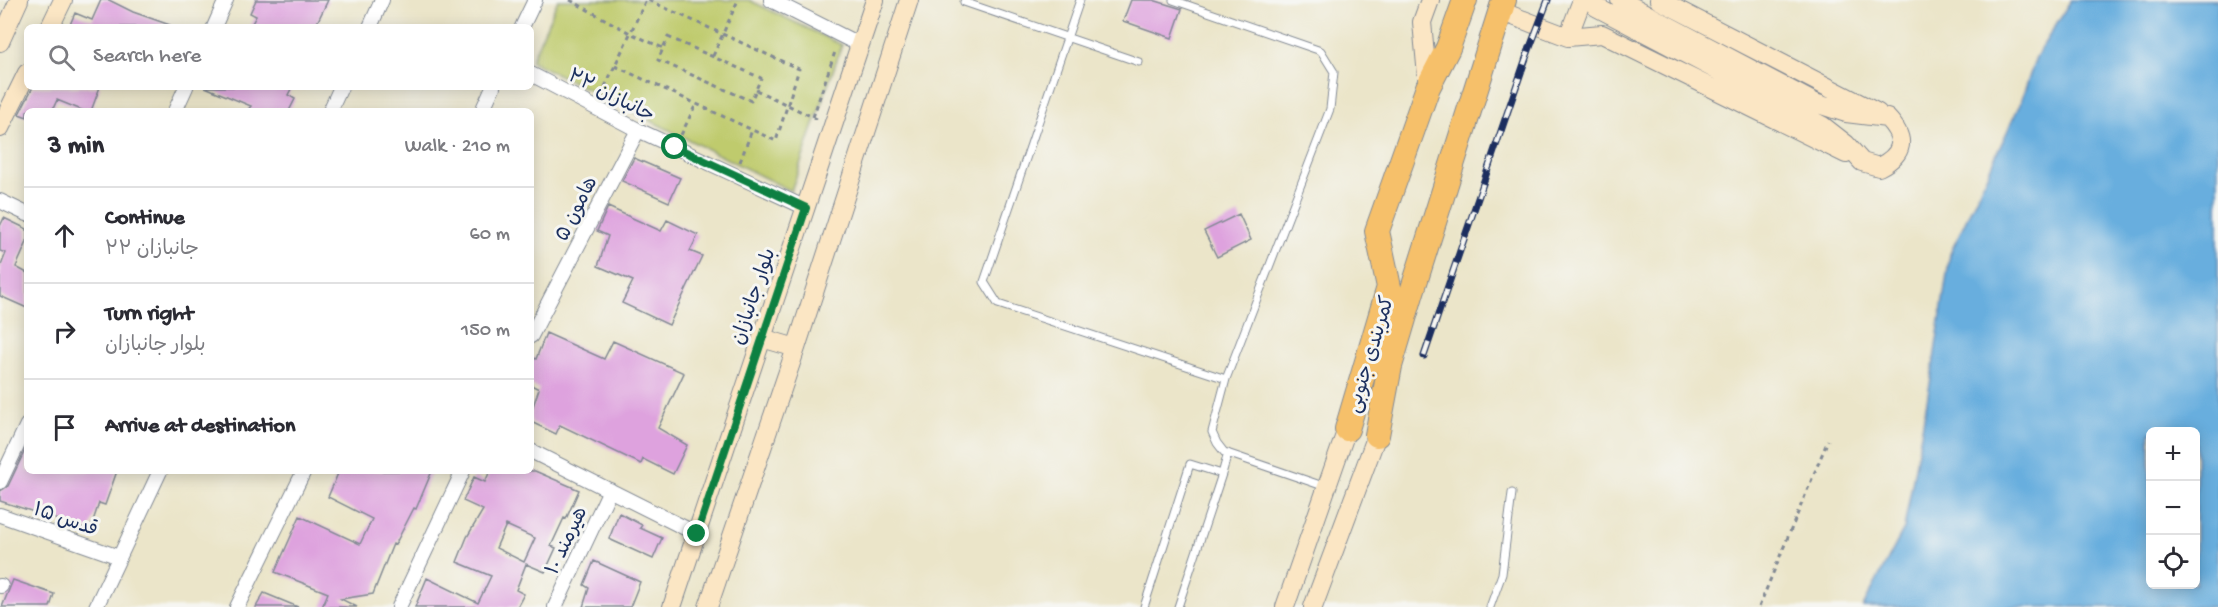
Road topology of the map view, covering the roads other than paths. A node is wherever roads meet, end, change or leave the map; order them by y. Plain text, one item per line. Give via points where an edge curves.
1 (19, 0) edge
2 (63, 0) edge
3 (226, 0) edge
4 (382, 0) edge
5 (535, 0) edge
6 (771, 0) edge
7 (875, 0) edge
8 (909, 0) edge
9 (1080, 0) edge
10 (1173, 0) edge
11 (1465, 0) edge
12 (1620, 0) edge
13 (1659, 0) edge
14 (1429, 1) edge
15 (964, 2) dead end
16 (1589, 3) edge
17 (1502, 5) edge
18 (51, 24) edge
19 (215, 24) edge
20 (371, 24) edge
21 (523, 24) edge
22 (1568, 37) junction
23 (1068, 38) junction
24 (0, 42) edge
25 (860, 45) junction
26 (1138, 62) dead end
27 (534, 76) edge
28 (24, 79) edge
29 (1428, 87) junction
30 (185, 90) edge
31 (340, 90) edge
32 (492, 90) edge
33 (176, 108) edge
34 (331, 108) edge
35 (483, 108) edge
36 (1887, 118) junction
37 (0, 128) edge
38 (638, 130) junction
39 (1862, 162) junction
40 (0, 201) edge
41 (806, 208) junction
42 (24, 213) edge
43 (534, 330) edge
44 (762, 338) junction
45 (796, 348) junction
46 (1367, 358) junction
47 (1390, 366) junction
48 (1226, 379) junction
49 (1347, 429) joint
50 (24, 431) edge
51 (1377, 435) joint
52 (534, 452) edge
53 (1228, 453) junction
54 (159, 474) edge
55 (303, 474) edge
56 (462, 474) edge
57 (1222, 474) junction
58 (0, 482) edge
59 (1326, 487) junction
60 (609, 490) junction
61 (1512, 493) dead end
62 (1354, 497) junction
63 (0, 515) edge
64 (697, 534) junction
65 (119, 557) junction
66 (96, 607) edge
67 (237, 607) edge
68 (399, 607) edge
69 (555, 607) edge
70 (672, 607) edge
71 (708, 607) edge
72 (1144, 607) edge
73 (1178, 607) edge
74 (1285, 607) edge
75 (1313, 607) edge
76 (1490, 607) edge

1 - 24 main road
2 - 18 main road
3 - 19 street
4 - 20 street
5 - 21 street
6 - 25 street
7 - 25 main road, بلوار جانبازان
8 - 45 main road
9 - 23 lane
10 - 48 lane via 1321,51 1334,72 1330,109
11 - 29 highway, کمربندی جنوبی via 1448,48
12 - 36 main road via 1815,103 1846,113
13 - 36 main road
14 - 29 main road via 1422,22
15 - 23 lane
16 - 22 main road
16 - 39 main road via 1823,126
17 - 22 main road
17 - 47 highway, کمربندی جنوبی
22 - 39 main road via 1602,34
23 - 26 lane
23 - 48 lane via 984,282 998,304
25 - 41 main road, بلوار جانبازان
27 - 38 street, جانبازان ۲۲
28 - 37 main road
29 - 46 highway, کمربندی جنوبی via 1377,231 1389,287
30 - 33 street
31 - 34 street
32 - 35 street
36 - 39 main road via 1898,129 1901,143 1893,160 1878,167
38 - 41 street, جانبازان ۲۲
38 - 43 street, هامون ۵
40 - 42 street
41 - 44 main road, بلوار جانبازان
44 - 45 main road
44 - 64 main road, بلوار جانبازان
45 - 71 main road
46 - 47 highway
46 - 49 highway, کمربندی جنوبی
47 - 51 highway, کمربندی جنوبی
48 - 53 lane via 1212,432
49 - 59 main road, کمربندی جنوبی
50 - 58 street
51 - 62 main road, کمربندی جنوبی
52 - 60 street
53 - 57 lane
53 - 59 lane
54 - 65 street
55 - 67 street
56 - 68 street
57 - 72 lane via 1190,465
57 - 73 lane
59 - 62 main road
59 - 74 main road, کمربندی جنوبی
60 - 64 street
60 - 69 street, هیرمند ۱۰
61 - 76 lane via 1502,574
62 - 75 main road, کمربندی جنوبی
63 - 65 street, قدس ۱۵
64 - 70 main road, بلوار جانبازان
65 - 66 street

